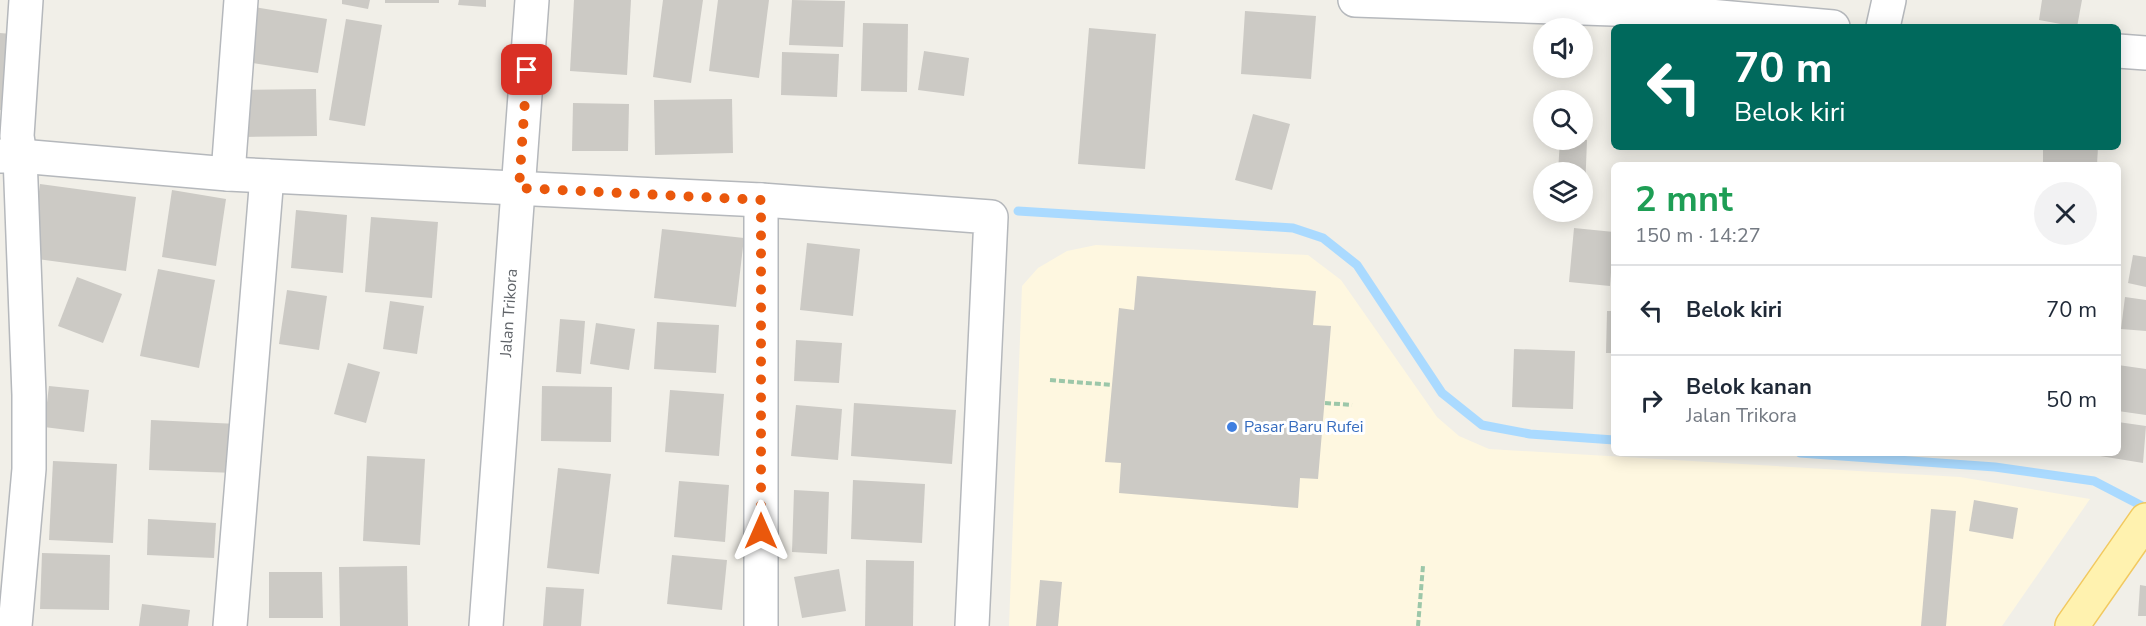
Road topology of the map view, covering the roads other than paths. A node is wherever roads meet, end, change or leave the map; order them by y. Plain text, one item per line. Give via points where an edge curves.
1 (26, 0) edge
2 (241, 0) edge
3 (532, 0) edge
4 (1354, 0) edge
5 (1889, 0) edge
6 (1642, 5) edge
7 (1807, 24) edge
8 (1884, 24) edge
9 (2121, 51) edge
10 (2146, 53) edge
11 (10, 156) edge
12 (228, 174) junction
13 (267, 176) junction
14 (519, 188) junction
15 (761, 200) junction
16 (2146, 520) edge
17 (15, 626) edge
18 (230, 626) edge
19 (486, 626) edge
20 (761, 626) edge
21 (972, 626) edge
22 (2072, 626) edge

1 - 11 street via 17,136
2 - 12 street
3 - 14 street, Jalan Trikora
4 - 6 street
5 - 8 street
6 - 7 street
9 - 10 street
11 - 12 street
11 - 17 street via 29,395 29,469
12 - 13 street
13 - 14 street
13 - 18 street
14 - 15 street
14 - 19 street, Jalan Trikora
15 - 20 street
15 - 21 street via 991,217
16 - 22 main road

